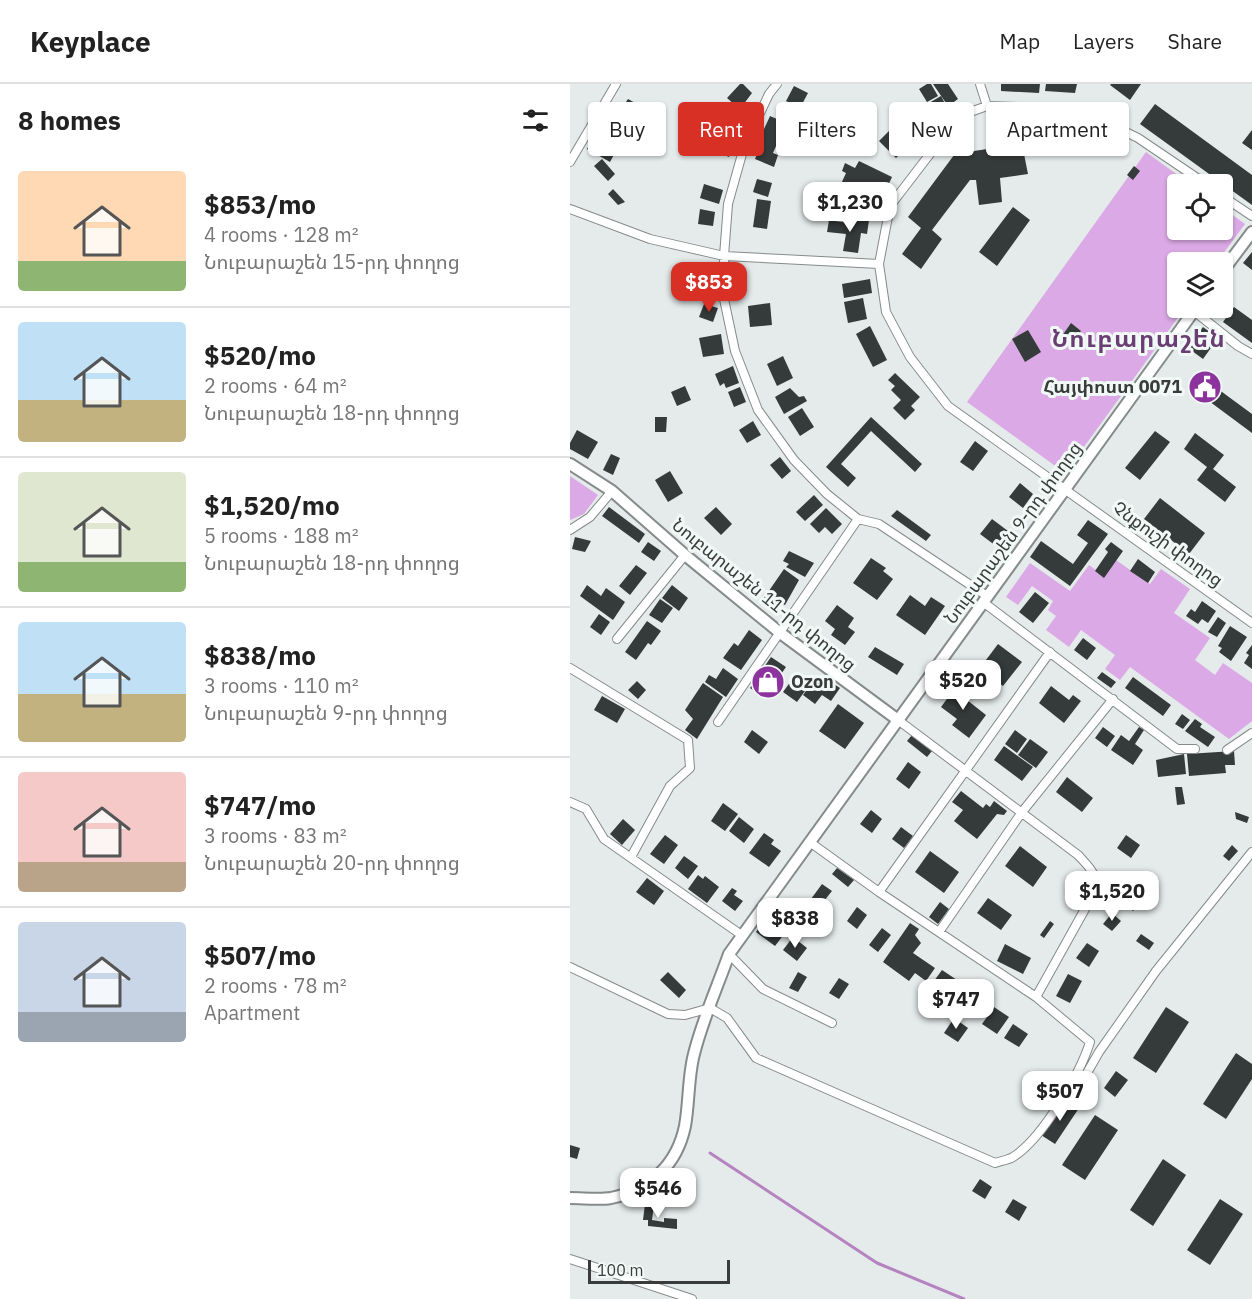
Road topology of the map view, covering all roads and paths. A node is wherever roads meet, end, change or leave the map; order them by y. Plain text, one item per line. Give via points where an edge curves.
1 (616, 84) edge
2 (777, 84) edge
3 (980, 84) edge
4 (986, 103) edge
5 (986, 106) edge
6 (1129, 134) edge
7 (571, 157) edge
8 (1191, 174) edge
9 (1233, 203) edge
10 (570, 209) edge
11 (1252, 216) edge
12 (1252, 232) edge
13 (724, 256) junction
14 (1233, 257) edge
15 (879, 264) junction
16 (1189, 318) edge
17 (1205, 318) edge
18 (1252, 354) edge
19 (570, 464) edge
20 (1066, 489) junction
21 (612, 491) junction
22 (858, 519) junction
23 (570, 530) edge
24 (685, 555) junction
25 (985, 599) junction
26 (1252, 623) edge
27 (779, 632) junction
28 (617, 639) dead end
29 (1050, 652) junction
30 (570, 668) edge
31 (1113, 699) junction
32 (898, 720) junction
33 (718, 722) dead end
34 (1252, 733) edge
35 (1195, 749) dead end
36 (1227, 750) dead end
37 (965, 771) junction
38 (570, 802) edge
39 (1022, 812) junction
40 (811, 843) junction
41 (1252, 852) edge
42 (631, 857) junction
43 (879, 892) junction
44 (939, 932) junction
45 (743, 936) junction
46 (729, 954) junction
47 (570, 967) edge
48 (1036, 997) junction
49 (710, 1008) junction
50 (832, 1023) dead end
51 (1083, 1080) dead end
52 (570, 1198) edge
53 (570, 1259) edge
54 (692, 1299) edge

1 - 7 street
2 - 13 street via 744,147 728,204
3 - 4 street
5 - 15 street, Չնքուշի փողոց via 959,116 890,206
6 - 8 street
9 - 11 street
10 - 13 street via 650,239
12 - 14 main road
13 - 15 street
13 - 22 street via 724,299 735,351 758,410 794,460
15 - 20 street, Չնքուշի փողոց via 886,312 910,357 948,406
16 - 20 main road, Նուբարաշեն 9-րդ փողոց
17 - 18 street
19 - 21 main road, Նուբարաշեն 11-րդ փողոց
20 - 25 main road, Նուբարաշեն 9-րդ փողոց
20 - 26 street, Չնքուշի փողոց
21 - 23 street via 590,517
21 - 24 main road, Նուբարաշեն 11-րդ փողոց
22 - 25 street via 879,524
22 - 27 street
24 - 27 main road, Նուբարաշեն 11-րդ փողոց
24 - 28 street
25 - 29 street
25 - 32 main road, Նուբարաշեն 9-րդ փողոց
27 - 32 main road, Նուբարաշեն 11-րդ փողոց
27 - 33 street
29 - 31 street
29 - 37 street
30 - 42 street via 688,740 690,768 670,786
31 - 35 street via 1177,749
31 - 39 street
32 - 37 street
32 - 40 main road, Նուբարաշեն 9-րդ փողոց
34 - 36 street
37 - 39 street
37 - 43 street
38 - 42 street via 586,809 604,839
39 - 44 street
39 - 48 street via 1078,855 1097,882
40 - 43 street
40 - 45 main road, Նուբարաշեն 9-րդ փողոց
41 - 51 street via 1156,971
42 - 45 street
43 - 44 street
44 - 48 street
45 - 46 main road, Նուբարաշեն 9-րդ փողոց
46 - 49 main road, Նուբարաշեն 9-րդ փողոց
46 - 50 street via 763,989
47 - 49 street via 668,1014 685,1015
48 - 49 street via 1090,1042 1072,1086 1034,1136 1012,1158 995,1163 756,1058 727,1018
49 - 52 main road, Նուբարաշեն 9-րդ փողոց via 697,1040 685,1125 670,1163 639,1189 610,1198
53 - 54 street

